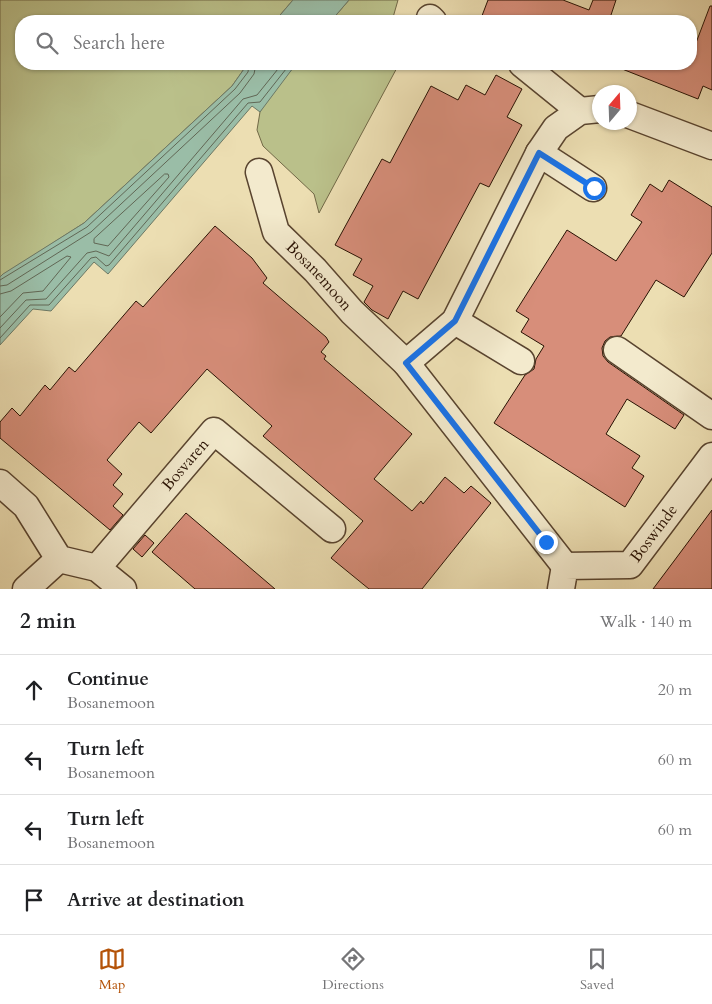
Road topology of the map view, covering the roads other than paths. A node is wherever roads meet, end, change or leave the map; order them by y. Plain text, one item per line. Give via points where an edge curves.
1 (531, 70) edge
2 (590, 110) edge
3 (637, 117) edge
4 (712, 146) edge
5 (539, 153) junction
6 (258, 172) dead end
7 (594, 188) dead end
8 (455, 321) junction
9 (617, 350) dead end
10 (521, 361) dead end
11 (406, 363) junction
12 (712, 416) edge
13 (712, 456) edge
14 (0, 483) edge
15 (332, 528) dead end
16 (59, 558) junction
17 (97, 568) junction
18 (563, 577) edge
19 (26, 589) edge
20 (123, 589) edge

1 - 2 street
2 - 5 street via 556,128
3 - 4 street
5 - 7 street
5 - 8 street
6 - 11 street, Bosanemoon via 276,232
8 - 10 street
8 - 11 street
9 - 12 street
11 - 18 street, Bosanemoon
13 - 18 street, Boswinde via 630,565
14 - 16 street via 26,506
15 - 17 street, Bosvaren via 214,431
16 - 17 street
16 - 19 street
17 - 20 street

